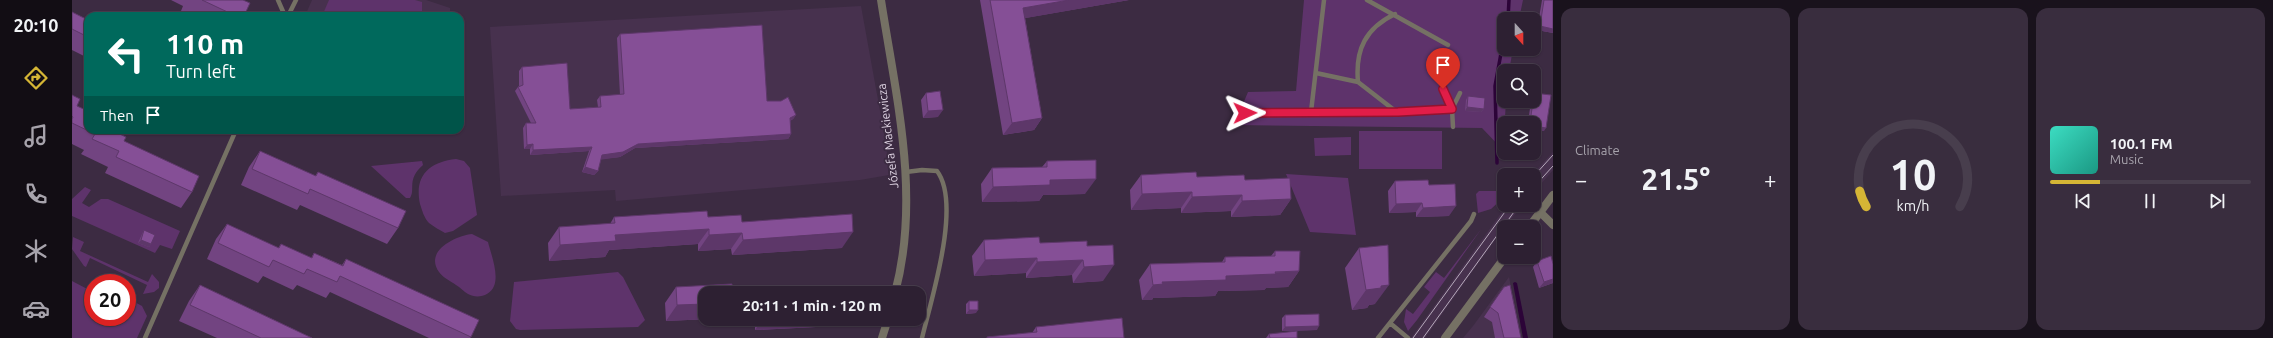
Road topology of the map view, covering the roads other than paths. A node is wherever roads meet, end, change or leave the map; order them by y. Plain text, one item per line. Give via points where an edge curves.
1 (278, 0) edge
2 (296, 0) edge
3 (881, 0) edge
4 (1324, 0) edge
5 (1367, 0) edge
6 (285, 12) edge
7 (289, 12) edge
8 (1395, 14) junction
9 (1448, 45) dead end
10 (1316, 73) junction
11 (1358, 82) junction
12 (1443, 89) dead end
13 (1460, 93) dead end
14 (1452, 109) junction
15 (1311, 112) junction
16 (1398, 112) junction
17 (1245, 113) dead end
18 (1453, 127) dead end
19 (234, 134) edge
20 (906, 172) junction
21 (1553, 195) edge
22 (1541, 211) edge
23 (1540, 212) joint
24 (1474, 214) dead end
25 (1534, 220) edge
26 (1553, 225) edge
27 (1500, 264) edge
28 (896, 286) edge
29 (1390, 323) junction
30 (886, 326) edge
31 (145, 338) edge
32 (882, 338) edge
33 (922, 338) edge
34 (1378, 338) edge
35 (1408, 338) edge
36 (1445, 338) edge

1 - 6 lane
2 - 7 lane
3 - 20 street, Józefa Mackiewicza
4 - 10 lane
5 - 8 lane
8 - 9 lane
8 - 11 lane via 1380,22 1371,31 1356,64
10 - 11 lane
10 - 15 lane
11 - 16 lane
12 - 14 lane
13 - 14 lane
14 - 16 lane
14 - 18 lane
15 - 16 lane
15 - 17 lane
19 - 31 lane
20 - 28 street, Józefa Mackiewicza via 905,243
20 - 33 lane via 937,171 942,177 947,206 939,266
21 - 22 street
23 - 25 street
23 - 26 street
24 - 29 lane via 1472,221
27 - 36 street
29 - 34 lane
29 - 35 lane
30 - 32 street

